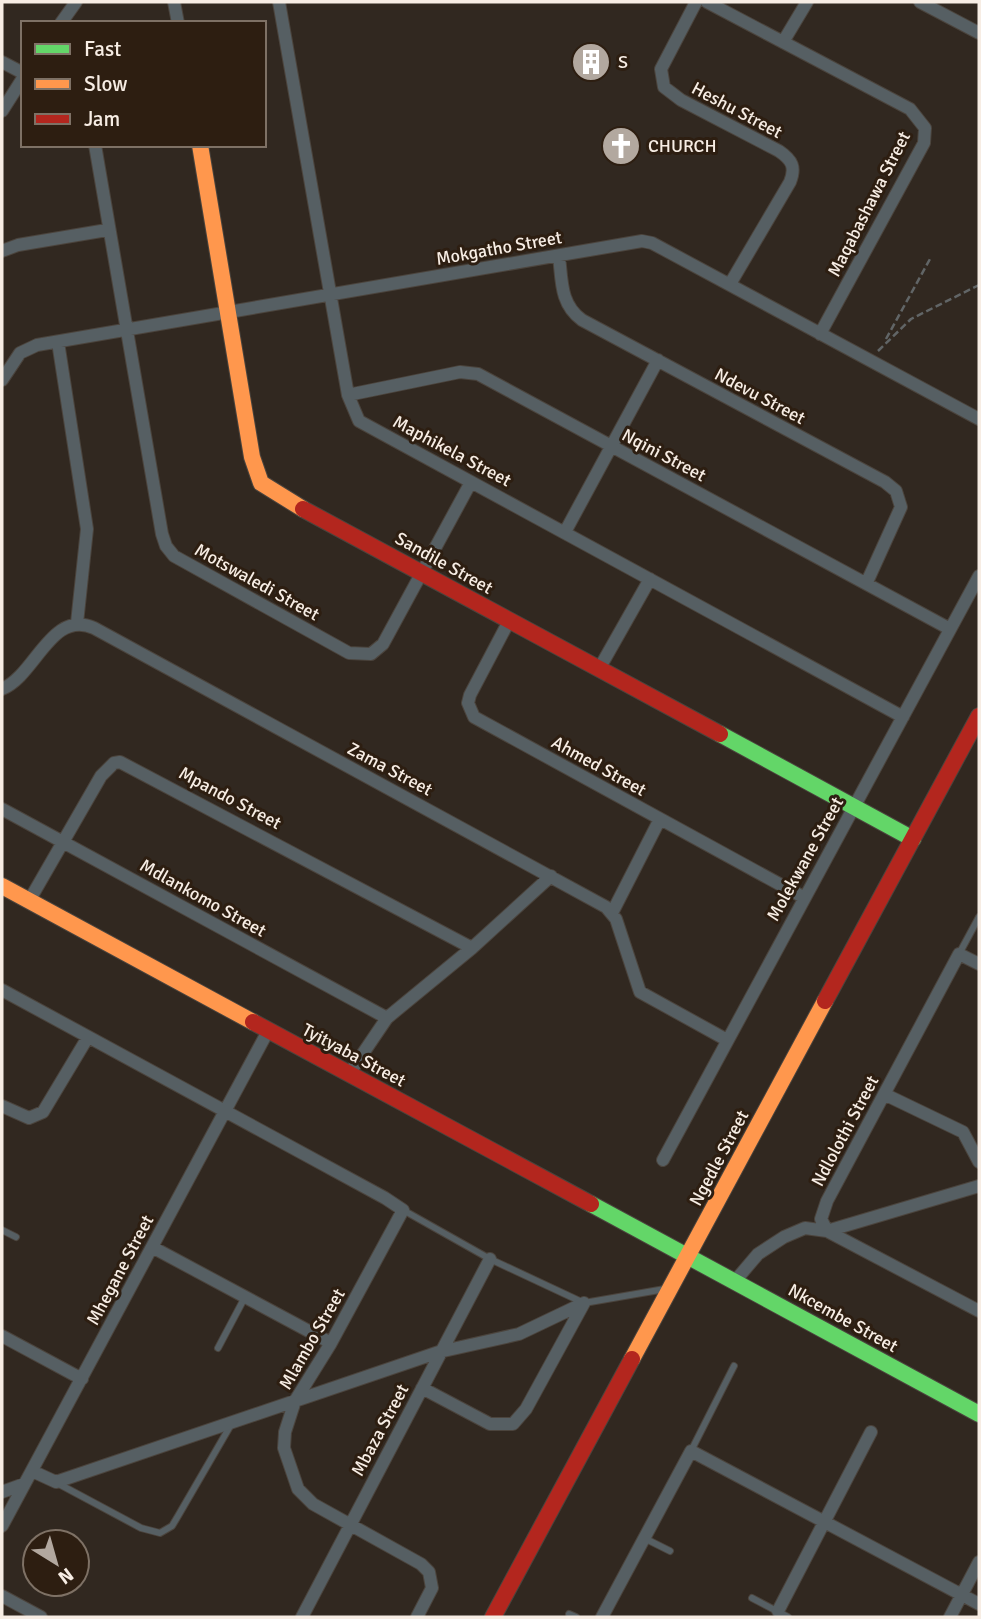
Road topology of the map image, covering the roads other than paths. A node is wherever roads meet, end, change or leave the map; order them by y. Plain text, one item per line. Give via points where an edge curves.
1 (76, 2) edge
2 (174, 2) edge
3 (279, 2) edge
4 (696, 2) edge
5 (707, 2) edge
6 (807, 2) edge
7 (920, 2) edge
8 (62, 21) edge
9 (178, 21) edge
10 (979, 33) edge
11 (783, 43) junction
12 (2, 62) edge
13 (21, 74) edge
14 (21, 78) edge
15 (2, 111) edge
16 (95, 147) edge
17 (200, 147) edge
18 (107, 230) junction
19 (2, 251) edge
20 (559, 256) junction
21 (730, 284) junction
22 (330, 295) junction
23 (229, 312) junction
24 (125, 330) junction
25 (820, 334) junction
26 (58, 342) junction
27 (658, 360) junction
28 (2, 380) edge
29 (348, 395) junction
30 (979, 419) edge
31 (609, 446) junction
32 (471, 482) junction
33 (565, 532) junction
34 (422, 573) junction
35 (979, 576) edge
36 (650, 579) junction
37 (867, 582) junction
38 (509, 621) junction
39 (77, 623) junction
40 (950, 629) junction
41 (599, 669) junction
42 (2, 689) edge
43 (979, 716) edge
44 (903, 718) junction
45 (855, 806) junction
46 (2, 809) edge
47 (660, 819) junction
48 (913, 839) junction
49 (65, 843) junction
50 (551, 876) junction
51 (2, 886) edge
52 (803, 897) junction
53 (29, 901) junction
54 (611, 912) junction
55 (979, 917) edge
56 (472, 948) junction
57 (959, 954) junction
58 (979, 964) edge
59 (2, 990) edge
60 (387, 1018) junction
61 (268, 1031) junction
62 (88, 1037) junction
63 (727, 1040) junction
64 (349, 1074) junction
65 (884, 1094) junction
66 (2, 1107) edge
67 (225, 1112) junction
68 (663, 1160) dead end
69 (979, 1162) edge
70 (979, 1186) edge
71 (403, 1210) junction
72 (2, 1230) edge
73 (827, 1231) junction
74 (16, 1237) dead end
75 (152, 1247) junction
76 (688, 1256) junction
77 (491, 1259) junction
78 (735, 1281) junction
79 (671, 1288) junction
80 (245, 1297) junction
81 (584, 1303) junction
82 (979, 1311) edge
83 (2, 1336) edge
84 (331, 1343) junction
85 (218, 1348) dead end
86 (439, 1352) junction
87 (734, 1366) dead end
88 (82, 1379) junction
89 (422, 1388) junction
90 (295, 1401) junction
91 (979, 1414) edge
92 (233, 1422) junction
93 (872, 1432) dead end
94 (691, 1451) junction
95 (32, 1471) junction
96 (56, 1482) junction
97 (24, 1485) junction
98 (2, 1492) edge
99 (826, 1521) junction
100 (2, 1526) edge
101 (350, 1526) junction
102 (646, 1539) junction
103 (670, 1551) dead end
104 (979, 1562) edge
105 (962, 1594) junction
106 (2, 1597) edge
107 (752, 1598) dead end
108 (979, 1604) edge
109 (783, 1614) edge
110 (41, 1617) edge
111 (302, 1617) edge
112 (417, 1617) edge
113 (493, 1617) edge
114 (602, 1617) edge
115 (950, 1617) edge

1 - 8 street
2 - 9 street
3 - 22 street, Maphikela Street
4 - 21 street, Heshu Street via 661,69 664,87 779,151 794,168
5 - 11 street, Maqabashawa Street
6 - 11 street
7 - 10 street
11 - 25 street, Maqabashawa Street via 910,109 925,128 924,143
12 - 13 street
14 - 15 street
16 - 18 street, Motswaledi Street
17 - 23 street, Sandile Street
18 - 19 street
18 - 24 street, Motswaledi Street
20 - 21 street, Mokgatho Street via 642,241
20 - 22 street, Mokgatho Street
20 - 27 street, Ndevu Street via 564,297 573,314
21 - 25 street, Mokgatho Street
22 - 23 street, Mokgatho Street
22 - 29 street, Maphikela Street
23 - 24 street, Mokgatho Street
23 - 34 street, Sandile Street via 252,457 261,483
24 - 26 street, Mokgatho Street
24 - 34 street, Motswaledi Street via 162,534 174,556 358,656 371,654 383,644
25 - 30 street, Mokgatho Street
26 - 28 street, Mokgatho Street via 20,353
26 - 39 street via 87,528
27 - 31 street
27 - 37 street, Ndevu Street via 896,491 901,507
29 - 31 street, Nqini Street via 460,372 478,374
29 - 32 street, Maphikela Street via 359,421
31 - 33 street
31 - 37 street, Nqini Street
32 - 33 street, Maphikela Street
32 - 34 street, Motswaledi Street
33 - 36 street, Maphikela Street
34 - 38 street, Sandile Street
35 - 40 street, Molekwane Street
36 - 41 street
36 - 44 street, Maphikela Street
37 - 40 street, Nqini Street
38 - 41 street, Sandile Street
38 - 47 street, Ahmed Street via 470,695 474,716
39 - 42 street via 60,631
39 - 50 street, Zama Street via 94,628
40 - 44 street, Molekwane Street
41 - 45 street, Sandile Street
43 - 48 street, Ngedle Street
44 - 45 street, Molekwane Street
45 - 48 street, Sandile Street
45 - 52 street, Molekwane Street
46 - 49 street, Mdlankomo Street
47 - 52 street, Ahmed Street
47 - 54 street
48 - 76 street, Ngedle Street
49 - 53 street, Mpando Street
49 - 56 street, Mpando Street via 101,776 120,761
49 - 60 street, Mdlankomo Street
50 - 54 street, Zama Street
50 - 56 street
51 - 53 street, Tyityaba Street
52 - 63 street, Molekwane Street
53 - 61 street, Tyityaba Street
54 - 63 street via 640,992
55 - 57 lane
56 - 60 street
57 - 58 street
57 - 65 street, Ndlolothi Street
59 - 62 street
60 - 64 street
61 - 64 street, Tyityaba Street
61 - 67 street, Mhegane Street
62 - 66 street via 43,1112 29,1118
62 - 67 street
63 - 68 street, Molekwane Street
64 - 76 street, Tyityaba Street
65 - 69 street via 963,1132
65 - 73 street, Ndlolothi Street via 827,1201 821,1219
67 - 71 street
67 - 75 street, Mhegane Street
70 - 73 street
71 - 77 lane
71 - 84 street, Mlambo Street
72 - 74 lane
73 - 78 street via 805,1227 784,1237 758,1254
73 - 82 street
75 - 80 street
75 - 88 street, Mhegane Street
76 - 78 street, Nkcembe Street
76 - 79 street, Ngedle Street
77 - 81 lane
77 - 86 street, Mbaza Street
78 - 91 street, Nkcembe Street
79 - 81 lane
79 - 113 street, Ngedle Street
80 - 84 street
80 - 85 lane
81 - 86 street via 519,1334
81 - 89 street via 526,1409 513,1424 491,1424
83 - 88 street
84 - 90 street, Mlambo Street
86 - 89 street, Mbaza Street
86 - 90 street
87 - 94 lane
88 - 95 street, Mhegane Street
89 - 101 street, Mbaza Street
90 - 92 street
90 - 101 street, Mlambo Street via 285,1432 290,1473 313,1504
92 - 96 street
92 - 96 lane via 172,1526 160,1533 141,1528
93 - 99 street
94 - 99 street
94 - 102 street
95 - 96 street
95 - 97 street, Mhegane Street
97 - 98 street
97 - 100 street, Mhegane Street
99 - 105 street
99 - 109 street
101 - 111 street, Mbaza Street
101 - 112 street, Mlambo Street via 429,1572 432,1588
102 - 103 lane
102 - 114 street
104 - 105 street
105 - 108 street
105 - 115 street
106 - 110 street
107 - 109 lane

